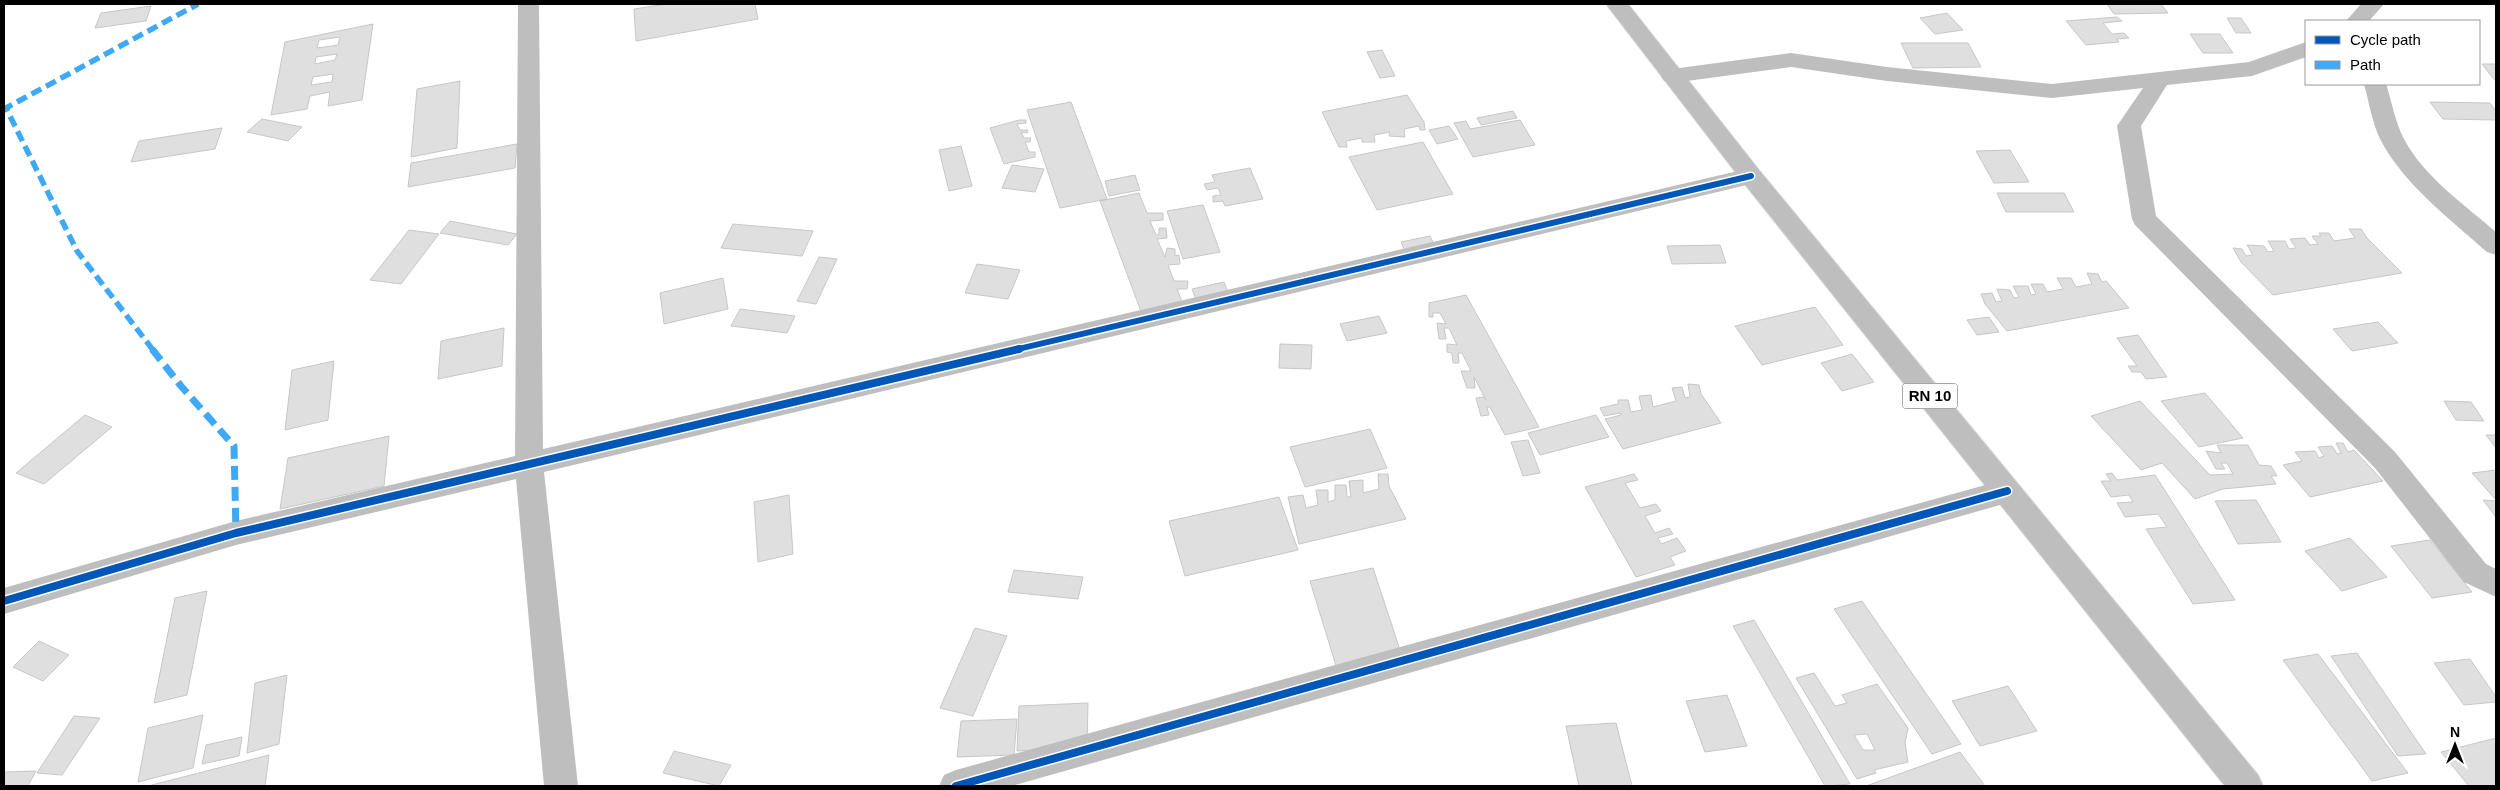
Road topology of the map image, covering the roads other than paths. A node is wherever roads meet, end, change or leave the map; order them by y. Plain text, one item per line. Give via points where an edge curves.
1 (528, 4) edge
2 (1617, 4) edge
3 (2373, 4) edge
4 (2358, 20) edge
5 (2305, 49) edge
6 (1672, 76) junction
7 (2160, 78) junction
8 (2375, 85) edge
9 (1751, 176) junction
10 (2496, 246) edge
11 (529, 464) junction
12 (2007, 491) junction
13 (2496, 584) edge
14 (4, 601) edge
15 (561, 786) edge
16 (956, 786) edge
17 (2246, 786) edge

1 - 11 street
2 - 6 street, RN 10
3 - 4 street
5 - 7 street via 2252,68
6 - 7 street via 1791,60 1887,74 2052,91
6 - 9 street, RN 10
7 - 13 street via 2130,126 2144,220 2385,460 2475,573
8 - 10 street via 2392,138 2403,156
9 - 11 street
9 - 12 street, RN 10
11 - 14 street via 236,533
11 - 15 street
12 - 16 street
12 - 17 street, RN 10

